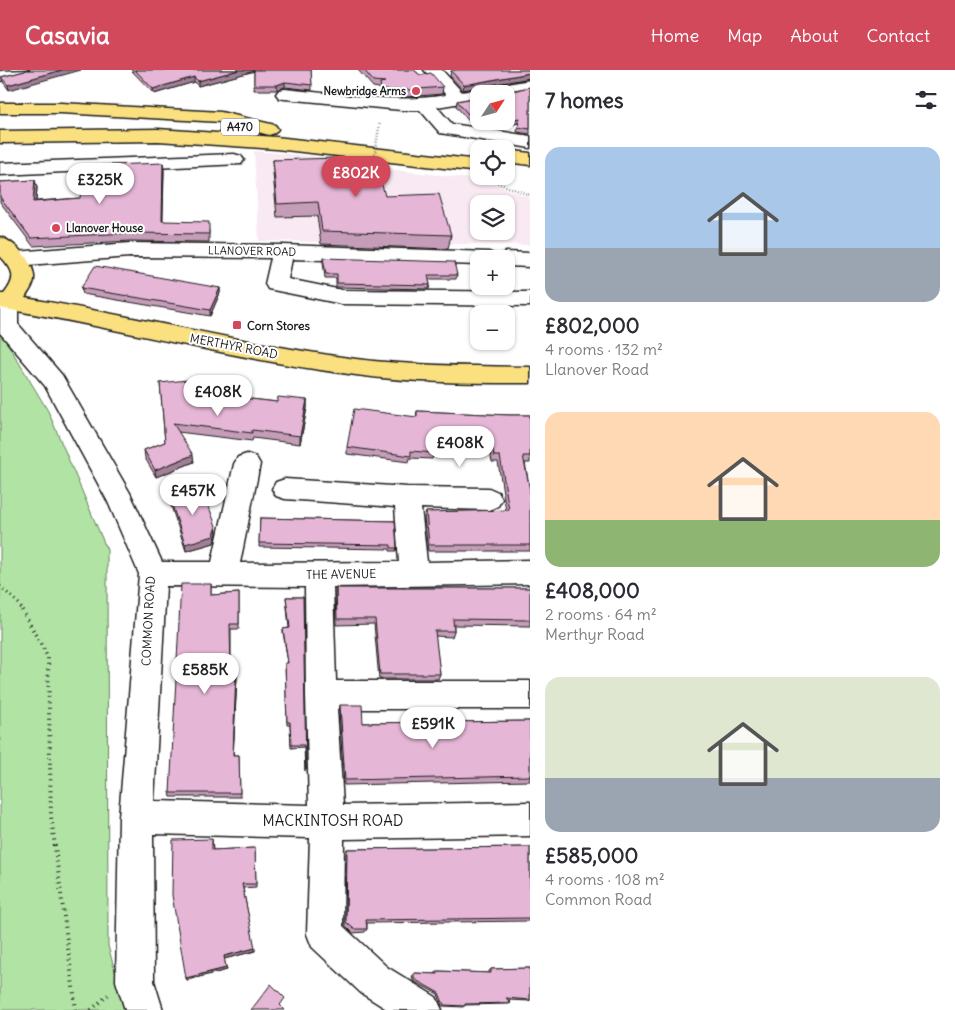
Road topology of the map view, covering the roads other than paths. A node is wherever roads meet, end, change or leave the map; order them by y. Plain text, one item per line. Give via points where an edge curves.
1 (20, 70) edge
2 (433, 70) edge
3 (0, 76) edge
4 (530, 85) edge
5 (285, 94) dead end
6 (457, 97) junction
7 (0, 108) edge
8 (429, 109) junction
9 (0, 124) edge
10 (269, 129) junction
11 (158, 135) junction
12 (0, 137) edge
13 (530, 142) edge
14 (0, 151) edge
15 (470, 152) edge
16 (515, 157) edge
17 (530, 159) edge
18 (234, 160) dead end
19 (470, 165) edge
20 (0, 169) edge
21 (515, 170) edge
22 (530, 172) edge
23 (7, 252) edge
24 (283, 252) junction
25 (515, 259) edge
26 (530, 260) edge
27 (470, 266) edge
28 (439, 278) junction
29 (530, 299) edge
30 (5, 301) edge
31 (530, 375) edge
32 (247, 464) dead end
33 (286, 489) dead end
34 (407, 496) junction
35 (489, 499) dead end
36 (414, 572) junction
37 (530, 572) edge
38 (152, 574) junction
39 (224, 574) junction
40 (319, 575) junction
41 (530, 694) edge
42 (320, 695) junction
43 (136, 817) junction
44 (530, 819) edge
45 (327, 822) junction
46 (144, 1010) edge
47 (423, 1010) edge

1 - 3 street
2 - 6 street
4 - 6 street
5 - 8 street
6 - 8 street
7 - 10 main road via 221,117
8 - 13 street via 446,129
9 - 10 main road, A470 via 134,123
10 - 15 main road, A470
11 - 12 main road, A470
11 - 14 main road via 105,145
11 - 19 main road, A470 via 276,143
16 - 17 main road
18 - 20 street
21 - 22 main road
23 - 24 street, LLANOVER ROAD
23 - 30 main road via 23,272 24,282
24 - 28 street, LLANOVER ROAD
24 - 28 street via 276,284 342,297
25 - 26 street
27 - 28 street, LLANOVER ROAD
28 - 29 street
30 - 31 main road, MERTHYR ROAD via 356,367 419,373
30 - 38 street, COMMON ROAD via 7,326 54,381 121,500
32 - 39 street
33 - 34 street
34 - 35 street
34 - 36 street
36 - 37 street, THE AVENUE
36 - 40 street, THE AVENUE
38 - 39 street, THE AVENUE
38 - 43 street, COMMON ROAD
39 - 40 street, THE AVENUE
40 - 42 street
41 - 42 street
42 - 45 street
43 - 45 street, MACKINTOSH ROAD
43 - 46 street, COMMON ROAD via 135,981
44 - 45 street, MACKINTOSH ROAD
45 - 47 street via 325,934 374,980

